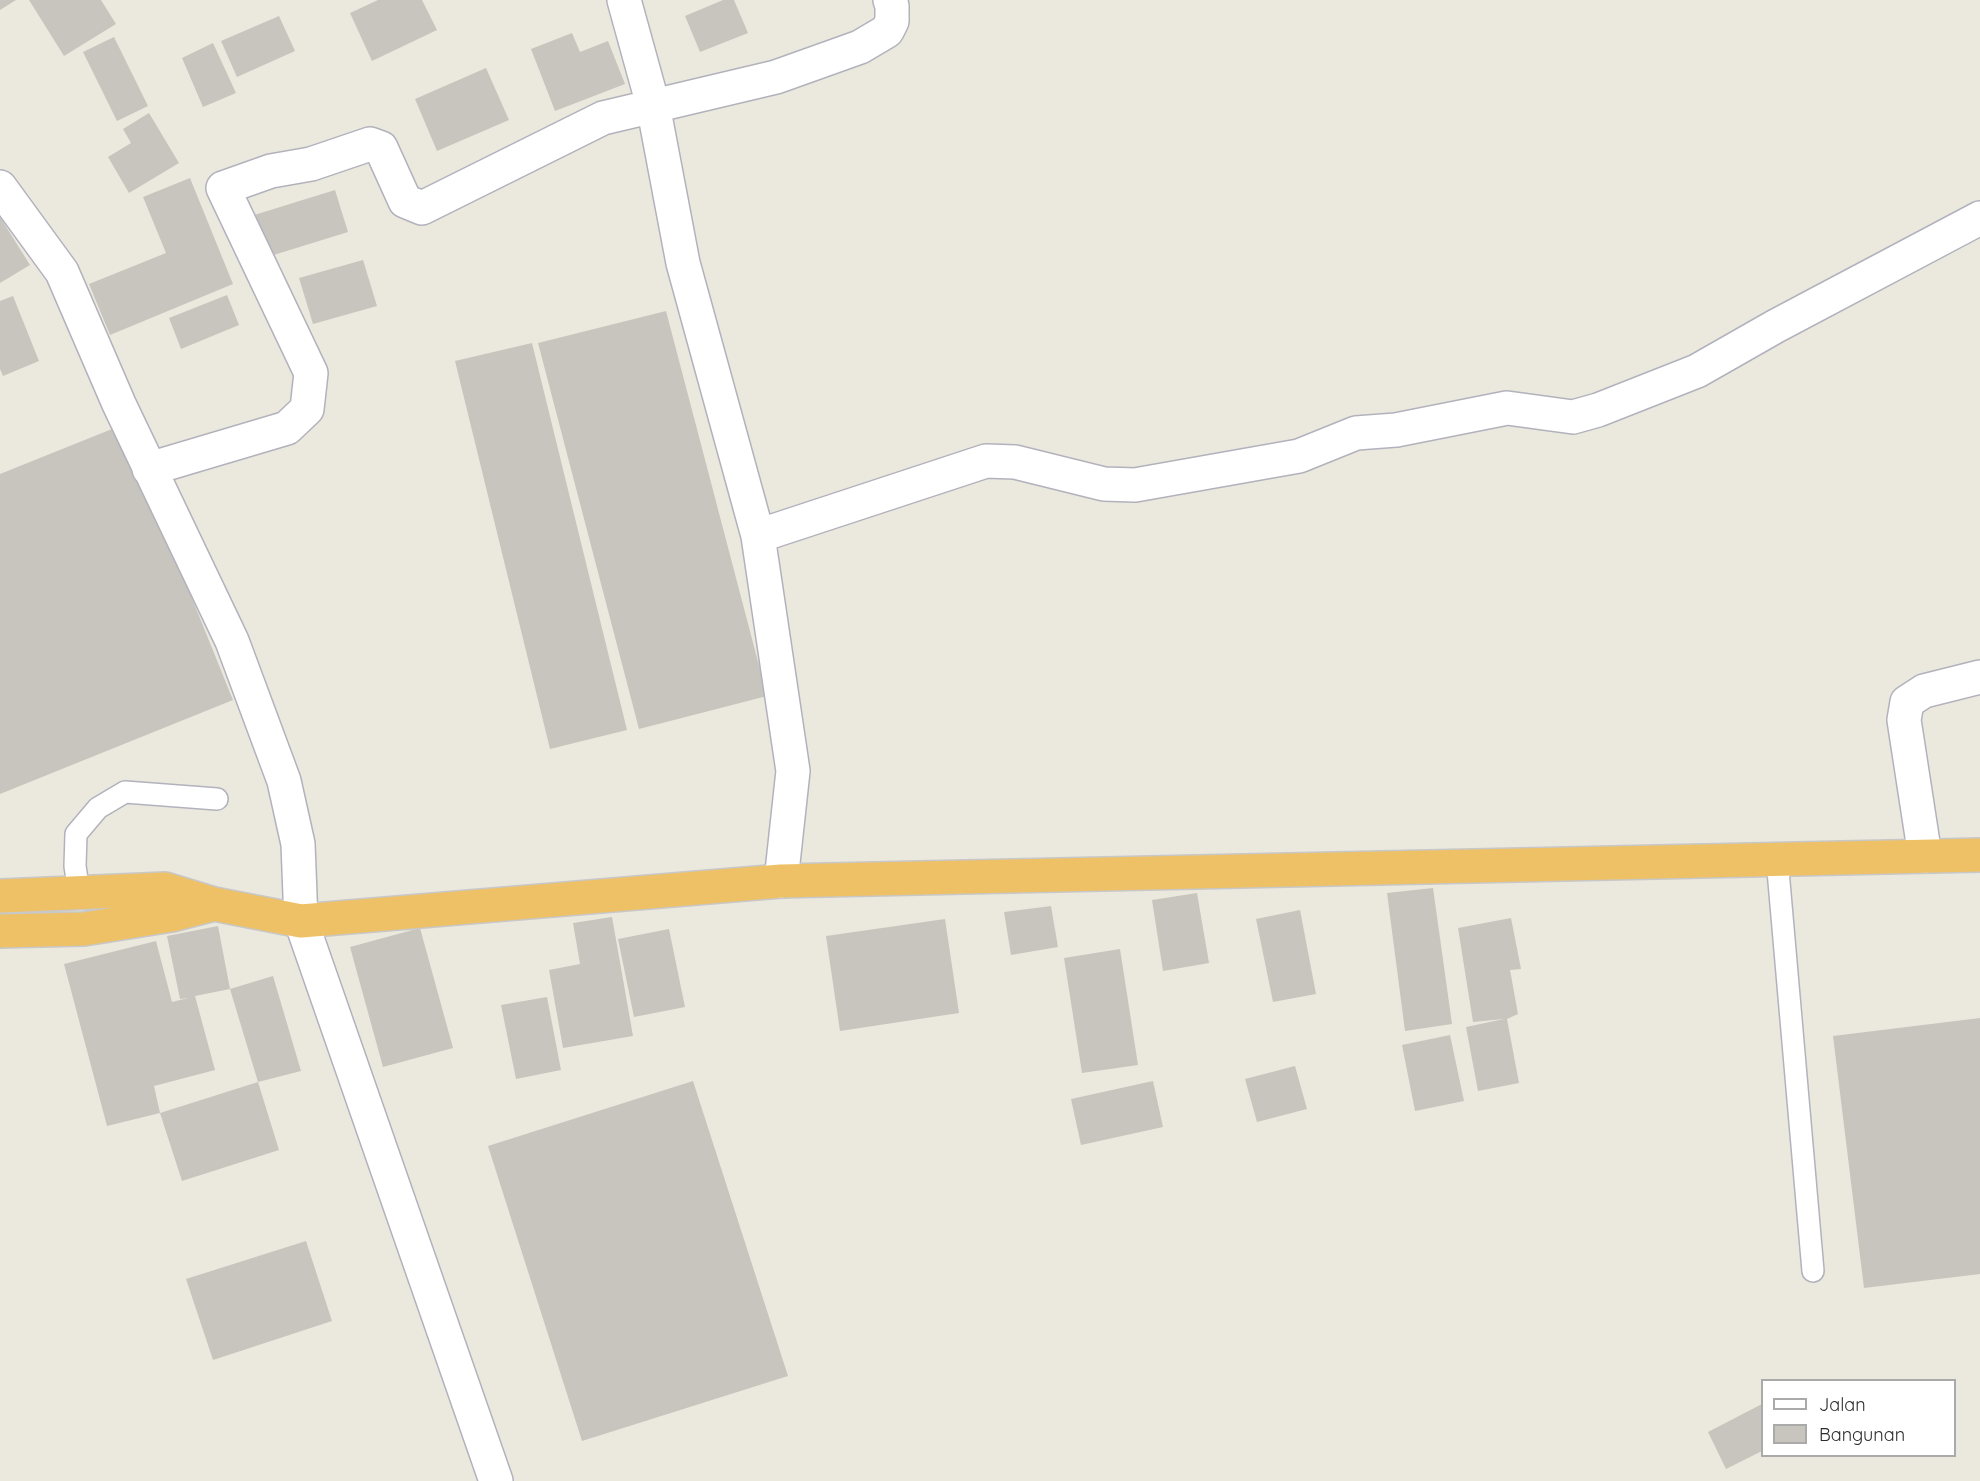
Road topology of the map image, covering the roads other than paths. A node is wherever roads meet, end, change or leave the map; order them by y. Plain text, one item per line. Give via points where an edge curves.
1 (624, 0) edge
2 (890, 0) edge
3 (653, 105) junction
4 (0, 187) edge
5 (1980, 218) edge
6 (149, 469) junction
7 (758, 536) junction
8 (1980, 676) edge
9 (217, 799) dead end
10 (1980, 855) edge
11 (1925, 856) junction
12 (1777, 859) junction
13 (781, 882) junction
14 (79, 893) junction
15 (0, 896) edge
16 (214, 904) junction
17 (301, 921) junction
18 (0, 931) edge
19 (1813, 1271) dead end
20 (496, 1481) edge

1 - 3 street
2 - 3 street via 892,21 888,32 860,47 776,77
3 - 6 street via 603,118 422,208 405,201 381,148 370,144 223,188 311,373 307,410 287,428
3 - 7 street via 683,263
4 - 6 street via 62,272
5 - 7 street via 1697,371 1573,417 1507,408 1396,430 1356,433 1299,456 1135,485 1104,484 1015,462 986,461
6 - 17 street via 232,640 284,781 298,844
7 - 13 street via 793,771
8 - 11 street via 1924,692 1907,702 1904,720
9 - 14 lane via 125,792 98,808 76,834
10 - 11 highway
11 - 12 highway
12 - 13 highway
12 - 19 lane
13 - 17 highway
14 - 15 highway
14 - 16 highway via 165,889
16 - 17 highway
16 - 18 highway via 84,929
17 - 20 street

